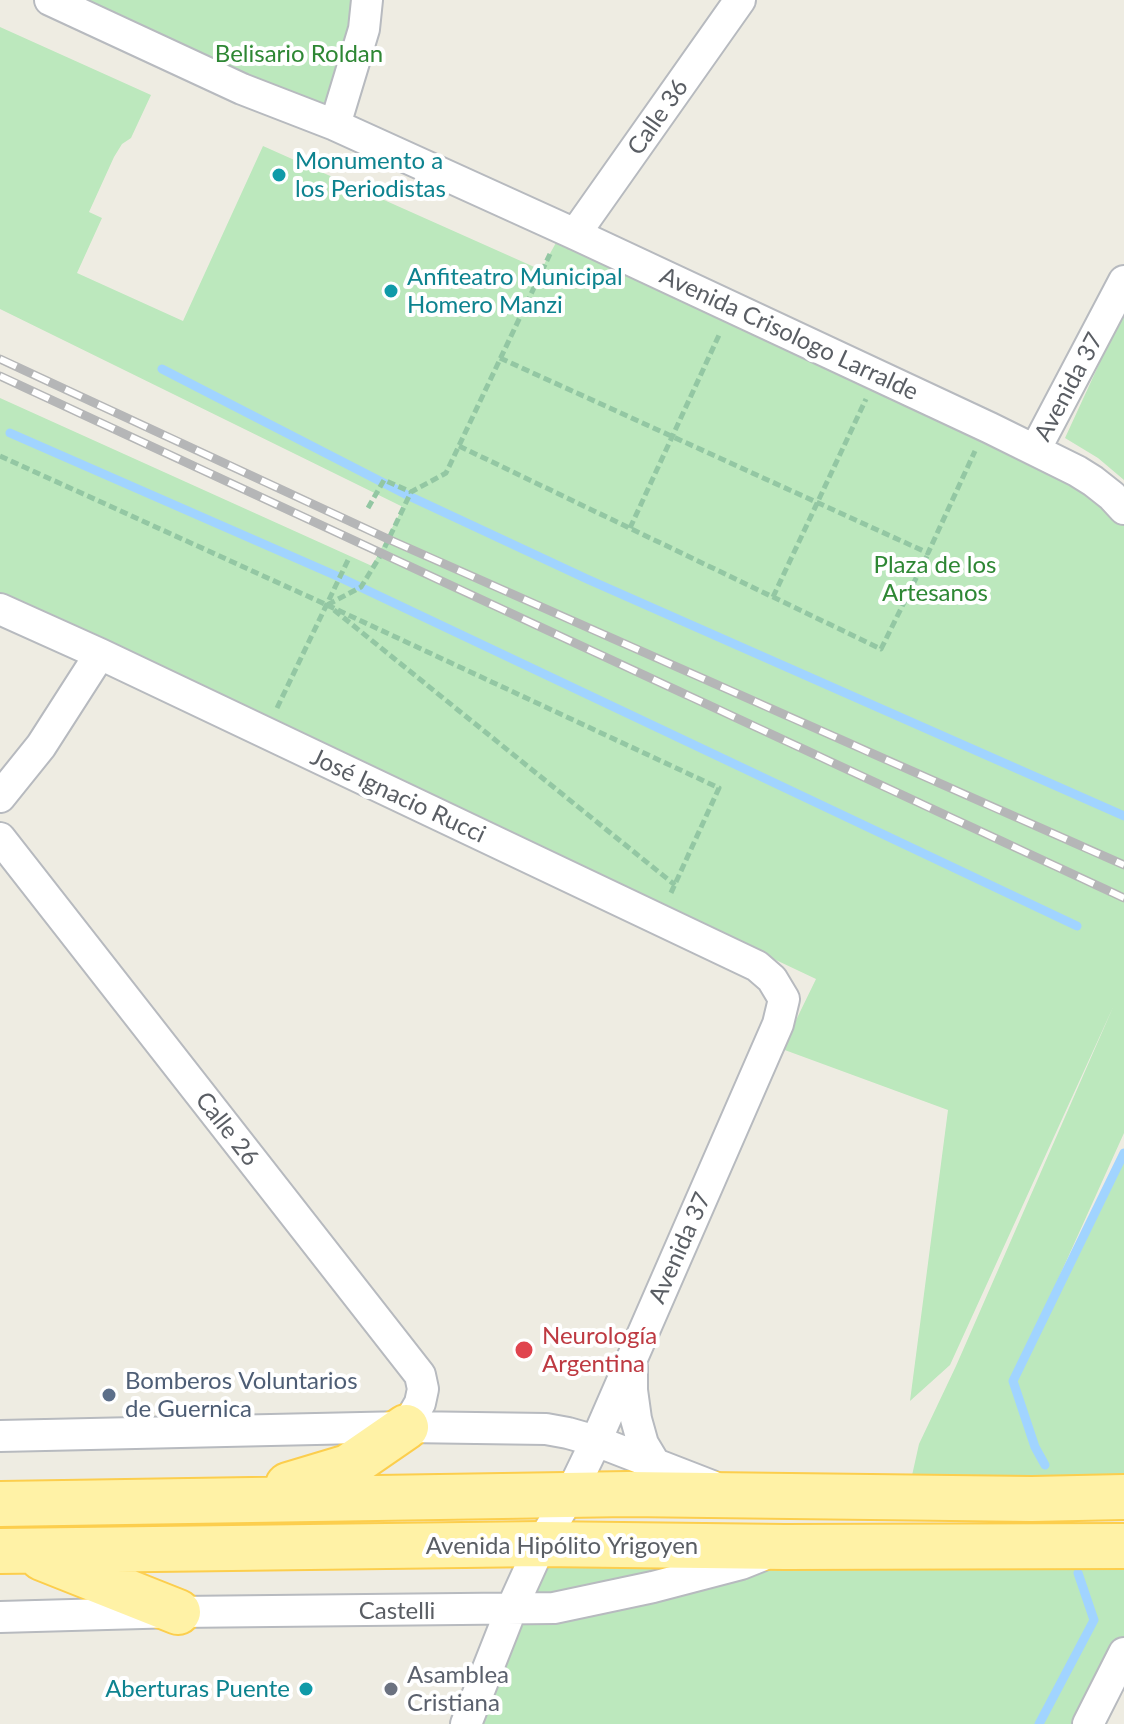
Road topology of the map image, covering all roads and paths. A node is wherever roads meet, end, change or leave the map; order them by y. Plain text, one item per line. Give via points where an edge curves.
1 (50, 0) edge
2 (367, 0) edge
3 (740, 0) edge
4 (335, 125) junction
5 (564, 241) junction
6 (1124, 281) edge
7 (723, 326) dead end
8 (500, 358) junction
9 (868, 393) dead end
10 (672, 437) junction
11 (978, 444) dead end
12 (459, 446) junction
13 (1035, 450) junction
14 (0, 456) edge
15 (411, 492) junction
16 (817, 503) junction
17 (368, 508) dead end
18 (1124, 509) edge
19 (630, 528) junction
20 (928, 553) junction
21 (349, 558) dead end
22 (773, 597) junction
23 (327, 605) junction
24 (0, 609) edge
25 (100, 654) junction
26 (265, 733) junction
27 (0, 797) edge
28 (0, 838) edge
29 (675, 885) junction
30 (669, 896) dead end
31 (784, 999) joint
32 (632, 1358) junction
33 (406, 1427) junction
34 (0, 1436) edge
35 (596, 1441) junction
36 (655, 1464) junction
37 (570, 1495) junction
38 (736, 1496) junction
39 (1124, 1497) edge
40 (227, 1500) junction
41 (0, 1504) edge
42 (541, 1544) junction
43 (1124, 1546) edge
44 (785, 1547) junction
45 (10, 1550) edge
46 (511, 1610) junction
47 (178, 1612) junction
48 (0, 1617) edge
49 (1124, 1653) edge
50 (466, 1724) edge
51 (1088, 1724) edge

1 - 4 street, Avenida Crisologo Larralde via 242,89
2 - 4 street via 364,29
3 - 5 street, Calle 36
4 - 5 street, Avenida Crisologo Larralde
5 - 8 path
5 - 13 street, Avenida Crisologo Larralde
6 - 13 street, Avenida 37
7 - 10 path
8 - 10 path
8 - 12 path
9 - 16 path
10 - 16 path
10 - 19 path
11 - 20 path
12 - 15 path via 446,473
12 - 19 path
13 - 18 street, Avenida Crisologo Larralde via 1093,481
14 - 23 path
15 - 17 path via 384,480
15 - 23 path via 361,587
16 - 20 path
16 - 22 path
19 - 22 path
20 - 22 path via 881,649
21 - 23 path
23 - 26 path
23 - 29 path
23 - 29 path via 719,788
24 - 25 street, José Ignacio Rucci
25 - 26 street, José Ignacio Rucci
25 - 27 street via 41,746
26 - 31 street, José Ignacio Rucci via 757,966
28 - 33 street, Calle 26 via 420,1375 420,1403
29 - 30 path
31 - 32 street, Avenida 37 via 778,1024
32 - 35 street, Avenida 37
32 - 36 street via 636,1419
33 - 34 street, Avenida Hipólito Yrigoyen
33 - 35 street, Avenida Hipólito Yrigoyen via 546,1429
33 - 40 main road via 348,1467
35 - 36 street, Avenida Hipólito Yrigoyen
35 - 37 street, Avenida 37
36 - 38 street, Avenida Hipólito Yrigoyen
37 - 38 main road, Avenida Hipólito Yrigoyen
37 - 40 main road, Avenida Hipólito Yrigoyen
37 - 42 street, Avenida 37
38 - 39 main road, Avenida Hipólito Yrigoyen
40 - 41 main road, Avenida Hipólito Yrigoyen
42 - 44 main road, Avenida Hipólito Yrigoyen
42 - 45 main road, Avenida Hipólito Yrigoyen
42 - 46 street, Avenida 37
43 - 44 main road, Avenida Hipólito Yrigoyen
44 - 46 street, Castelli via 653,1587 554,1608
45 - 47 main road
46 - 47 street, Castelli
46 - 50 street, Avenida 37
47 - 48 street, Castelli
49 - 51 street

